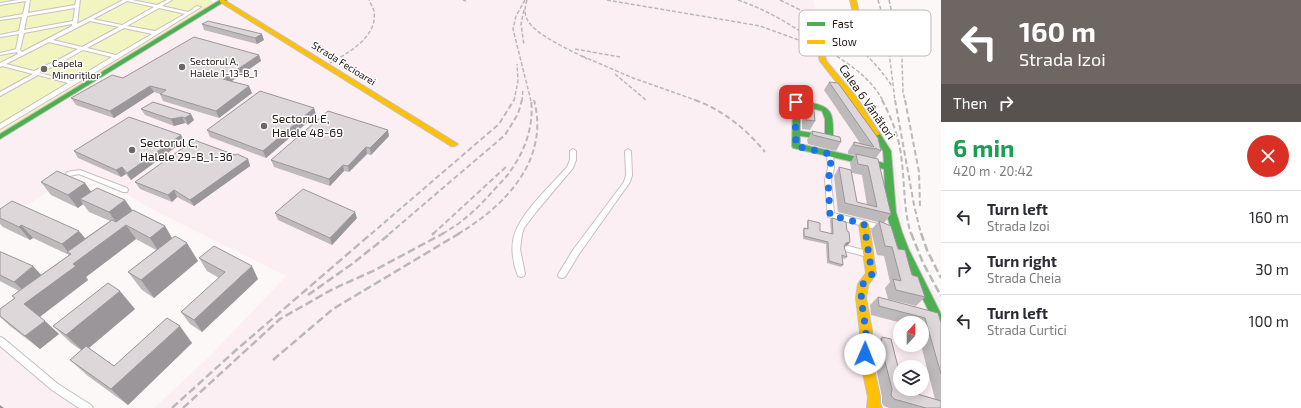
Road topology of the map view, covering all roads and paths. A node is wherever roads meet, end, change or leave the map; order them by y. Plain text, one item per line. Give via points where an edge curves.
1 (27, 0) edge
2 (78, 0) edge
3 (126, 0) edge
4 (170, 0) edge
5 (853, 0) edge
6 (223, 1) edge
7 (0, 4) edge
8 (77, 6) junction
9 (158, 7) junction
10 (199, 7) dead end
11 (855, 10) edge
12 (189, 13) junction
13 (26, 14) junction
14 (0, 19) edge
15 (89, 19) junction
16 (74, 24) junction
17 (122, 26) junction
18 (22, 32) junction
19 (156, 33) junction
20 (0, 36) edge
21 (48, 40) junction
22 (82, 49) junction
23 (19, 52) junction
24 (0, 54) edge
25 (820, 56) edge
26 (117, 57) junction
27 (1, 65) edge
28 (37, 74) junction
29 (73, 83) junction
30 (0, 94) edge
31 (0, 127) edge
32 (796, 133) junction
33 (0, 137) edge
34 (454, 144) dead end
35 (573, 151) dead end
36 (628, 151) dead end
37 (830, 154) junction
38 (889, 167) junction
39 (69, 174) edge
40 (125, 190) dead end
41 (864, 224) junction
42 (897, 232) junction
43 (848, 249) dead end
44 (868, 254) junction
45 (521, 274) dead end
46 (562, 275) dead end
47 (941, 325) edge
48 (0, 341) edge
49 (88, 408) edge
50 (876, 408) edge

1 - 7 street
1 - 13 street
2 - 8 street
3 - 9 street
3 - 15 street
4 - 9 street
5 - 11 street, Calea 6 Vânători
6 - 33 street
6 - 34 street, Strada Fecioarei
8 - 13 street
8 - 16 street
9 - 12 street
9 - 17 street
10 - 12 street
12 - 19 street
13 - 14 street
13 - 18 street
15 - 16 street
15 - 17 street
16 - 18 street
16 - 21 street
17 - 19 street
17 - 22 street
18 - 20 street
18 - 23 street
19 - 26 street
21 - 22 street
21 - 23 street
22 - 26 street
22 - 28 street
23 - 24 street
23 - 27 street
25 - 38 street, Calea 6 Vânători via 854,100 884,146
26 - 29 street
27 - 28 street
28 - 29 street
28 - 30 street
29 - 31 street
32 - 32 street via 796,102 827,110 829,138
32 - 37 street via 796,146
35 - 45 street via 570,168 529,216 518,234 517,259
36 - 46 street via 627,182
37 - 38 street
37 - 41 street via 830,215
38 - 42 street, Calea 6 Vânători via 891,205
39 - 40 street via 80,172
41 - 42 street
41 - 44 street
42 - 47 street, Calea 6 Vânători
43 - 44 street
44 - 50 street via 872,274 863,284 861,303 866,331 865,354 874,398 873,407
48 - 49 street via 55,387

